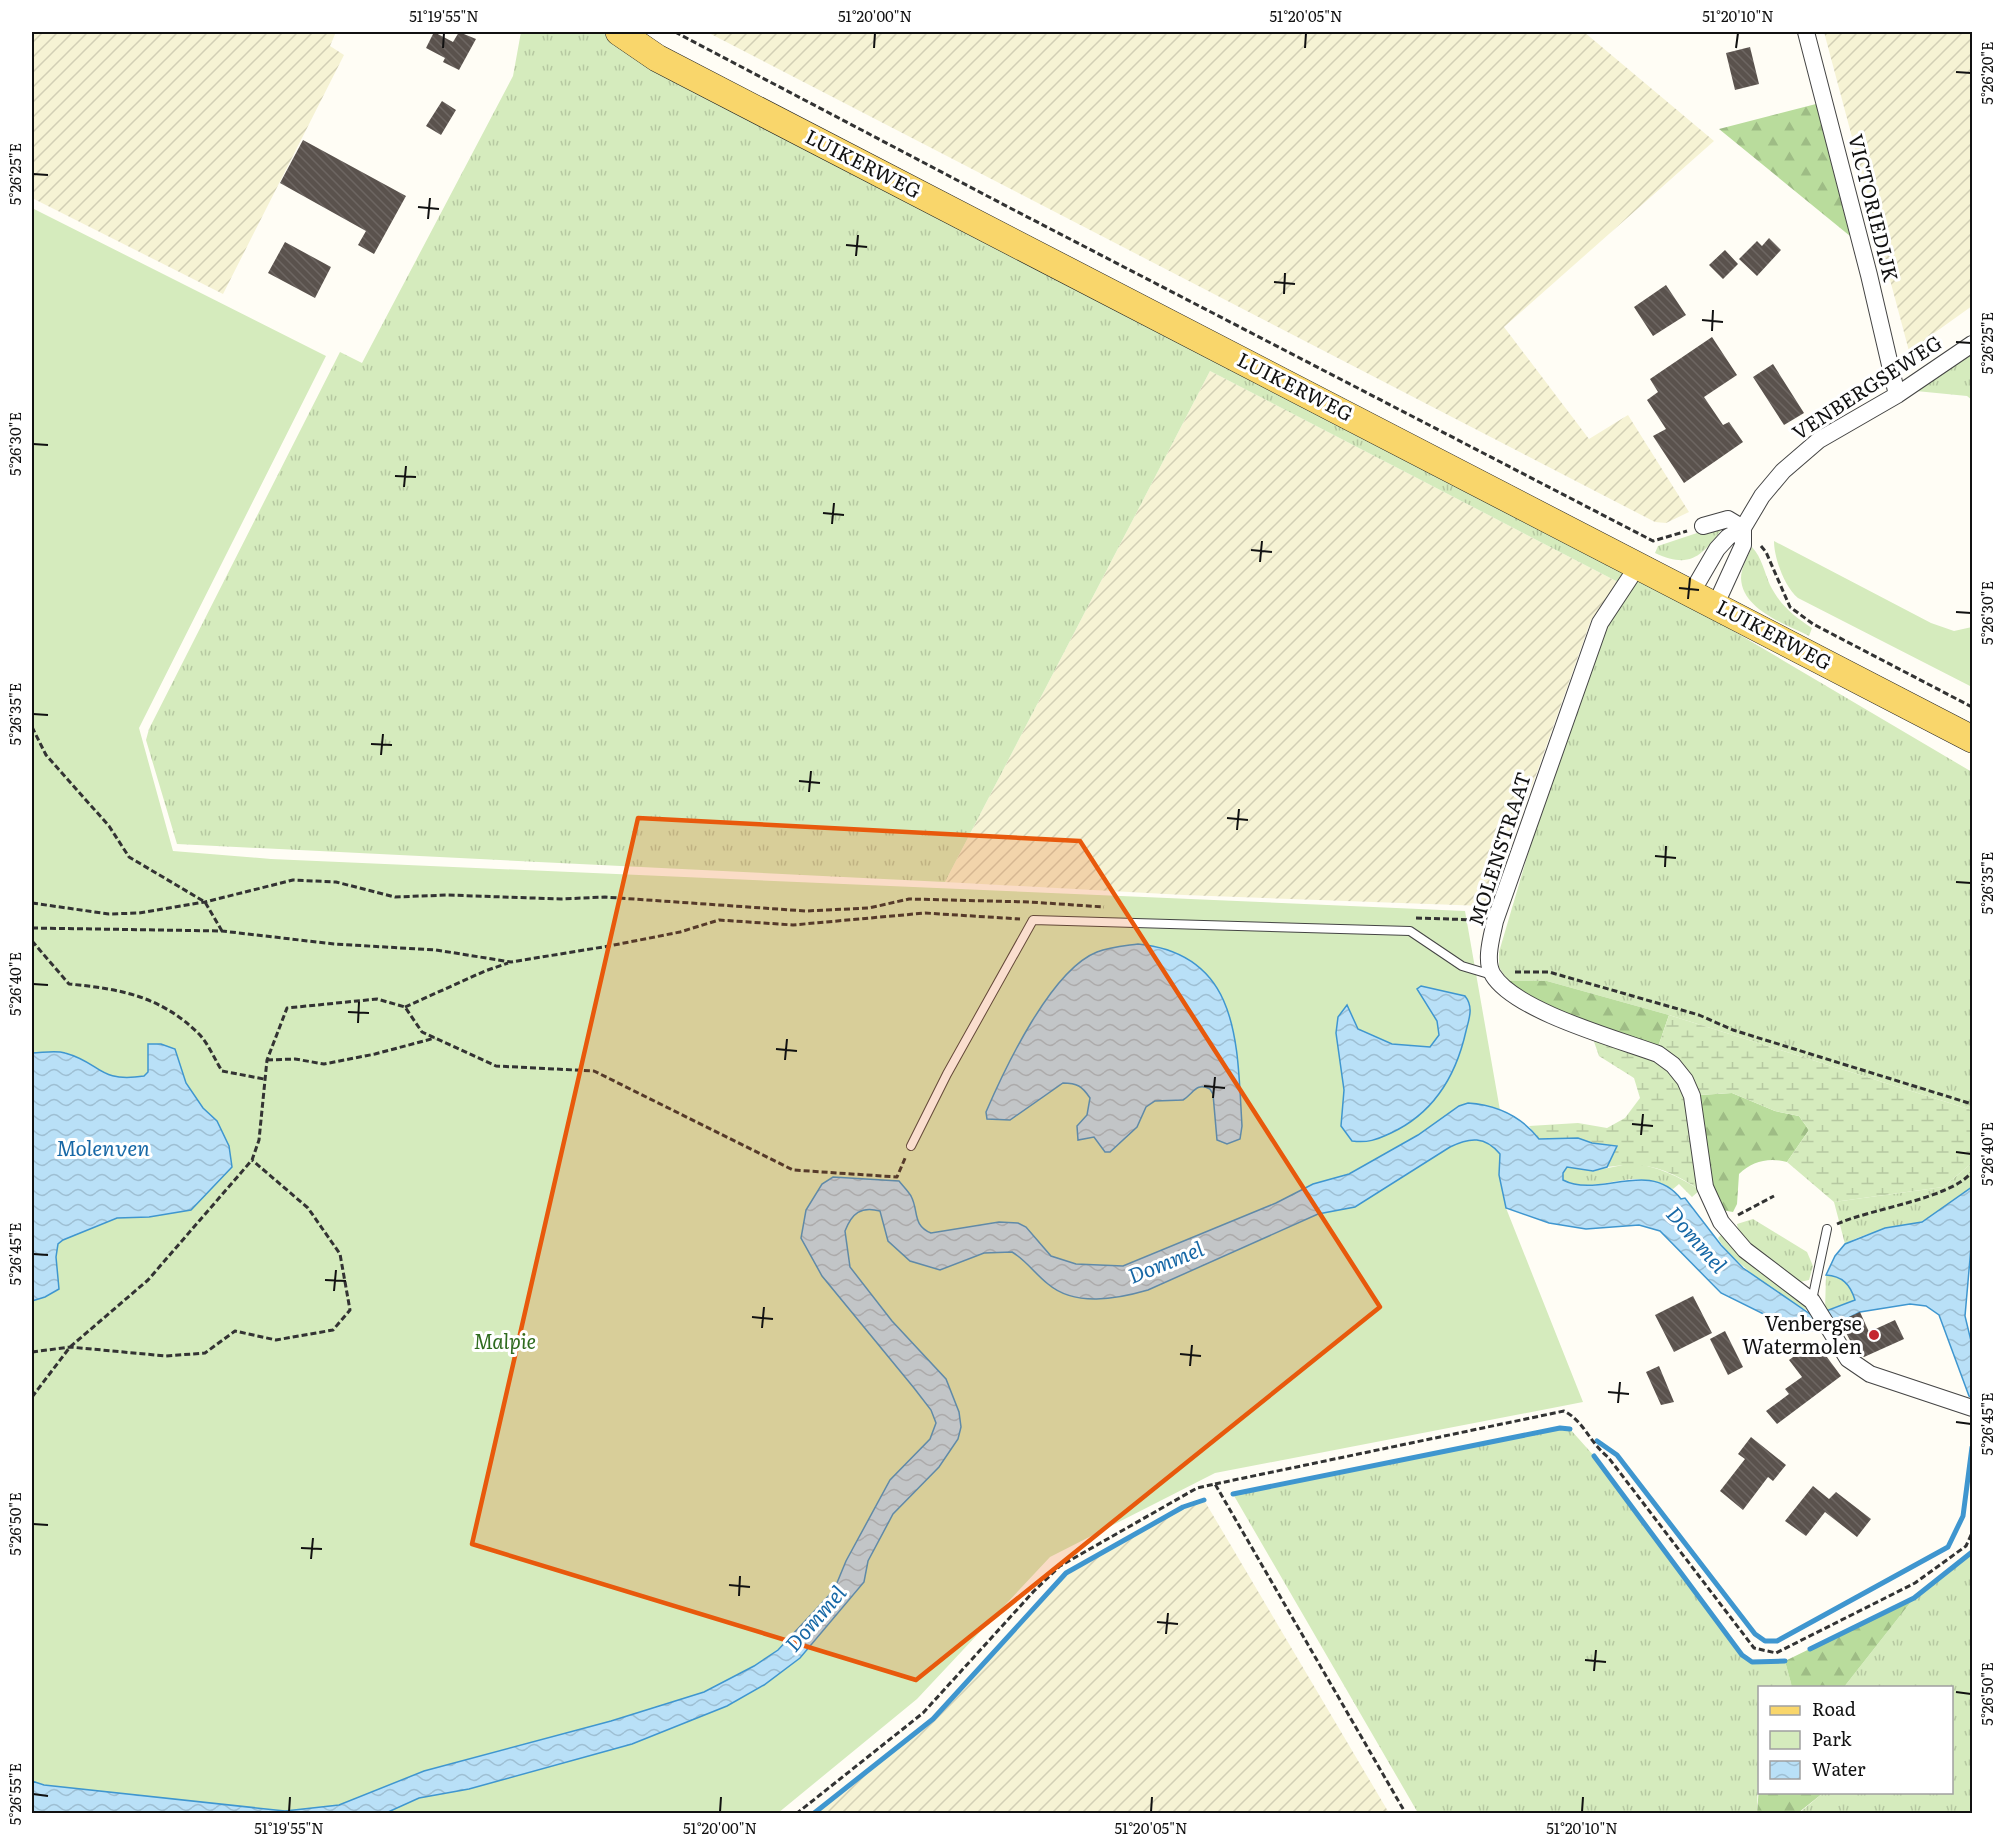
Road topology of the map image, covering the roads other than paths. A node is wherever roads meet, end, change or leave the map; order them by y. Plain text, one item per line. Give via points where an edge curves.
1 (619, 32) edge
2 (1806, 32) edge
3 (1972, 344) edge
4 (1897, 395) junction
5 (1703, 526) road end
6 (1743, 528) junction
7 (1639, 564) junction
8 (1692, 592) junction
9 (1716, 604) junction
10 (1972, 740) edge
11 (1492, 975) junction
12 (911, 1146) road end
13 (1827, 1229) road end
14 (1815, 1307) junction
15 (1970, 1407) edge

1 - 7 main road, LUIKERWEG via 657,57
2 - 4 street, VICTORIEDIJK
3 - 4 street, VENBERGSEWEG
4 - 6 street, VENBERGSEWEG via 1819,440 1783,471
5 - 6 street via 1728,519
6 - 8 street, VENBERGSEWEG via 1717,549
6 - 9 street, VENBERGSEWEG via 1743,545
7 - 8 main road, LUIKERWEG
7 - 11 street, MOLENSTRAAT via 1600,623 1495,921 1489,961
8 - 9 main road, LUIKERWEG
9 - 10 main road, LUIKERWEG
11 - 12 lane via 1462,966 1410,931 1033,920
11 - 14 street via 1531,1006 1658,1054 1673,1065 1692,1096 1705,1187 1721,1222 1745,1250
13 - 14 lane
14 - 15 street via 1848,1359 1870,1374

